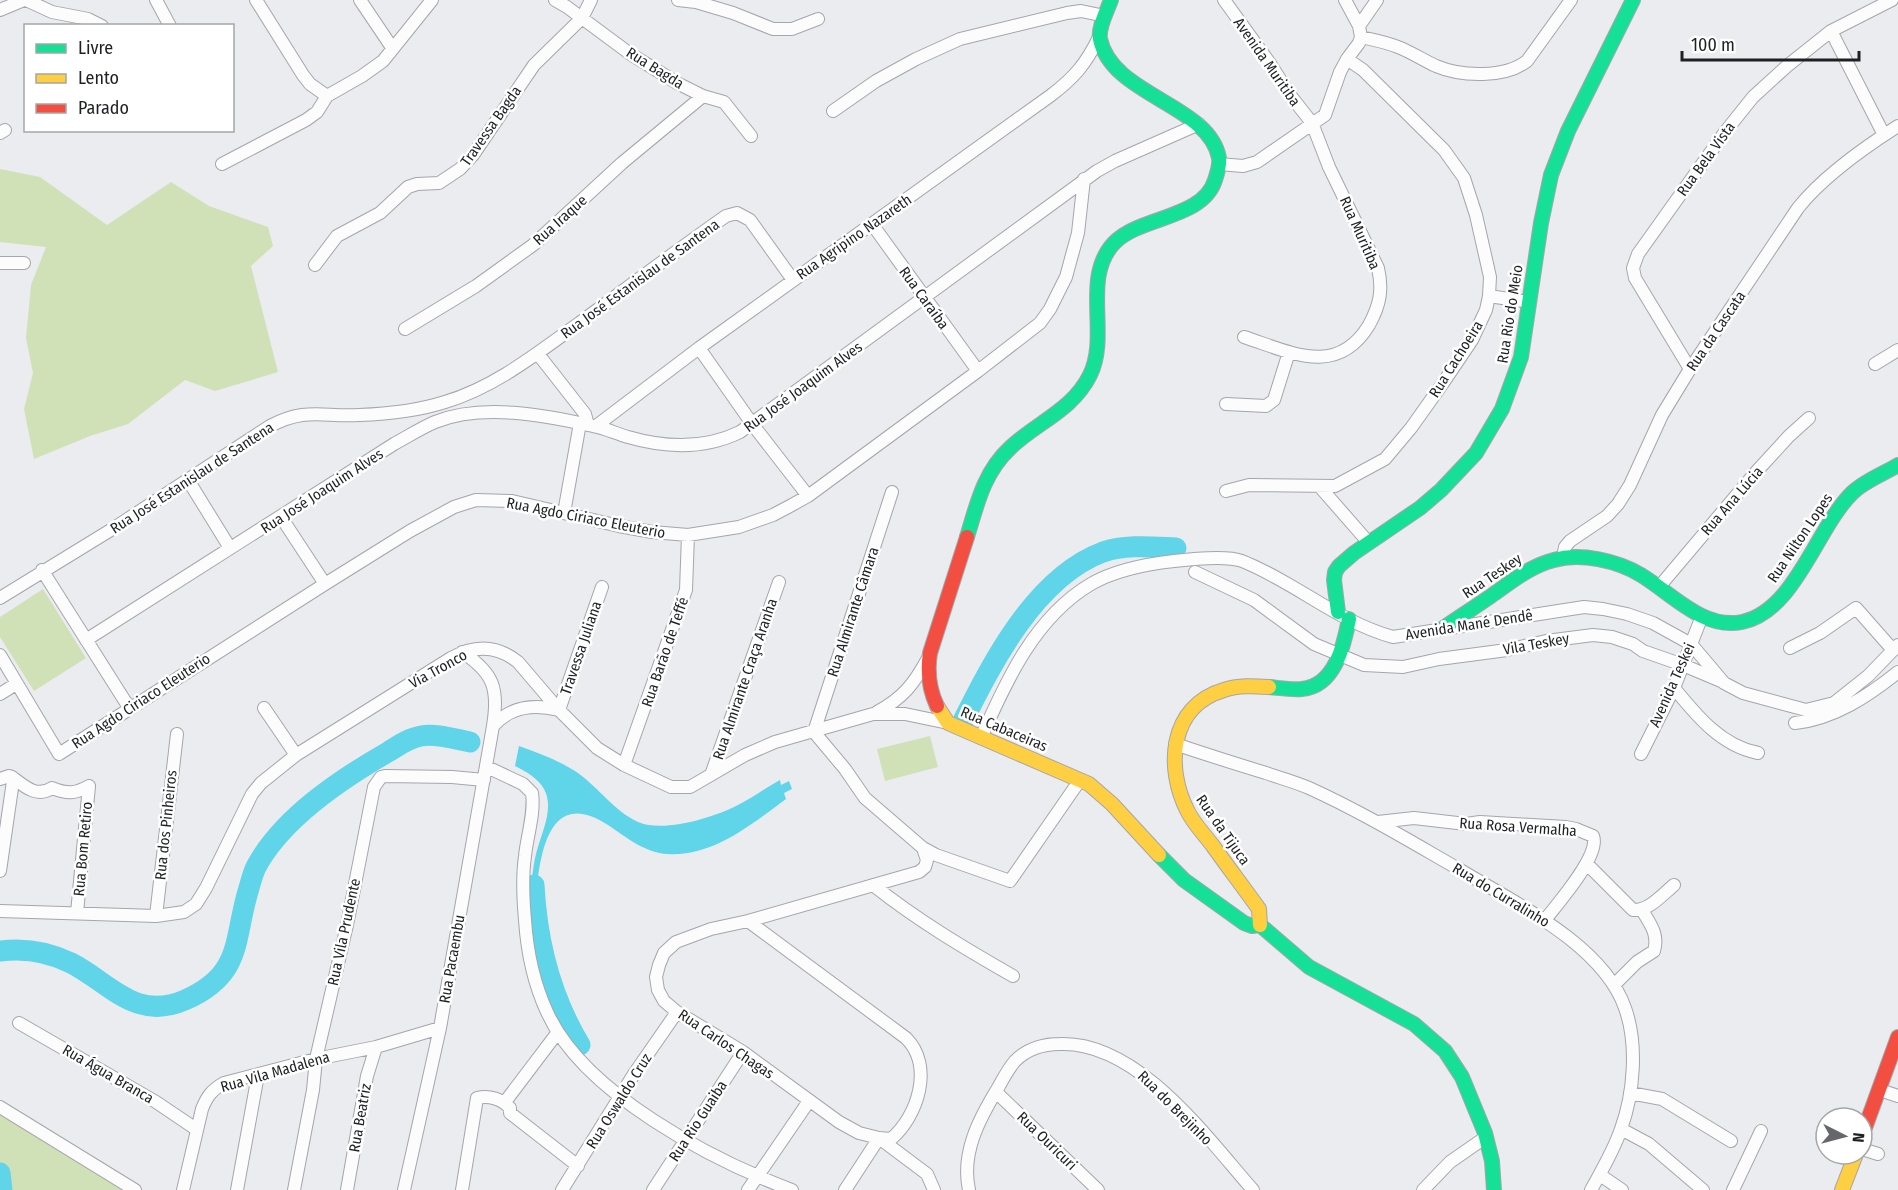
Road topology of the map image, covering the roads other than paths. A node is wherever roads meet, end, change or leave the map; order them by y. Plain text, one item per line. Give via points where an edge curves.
1 (25, 0) edge
2 (156, 0) edge
3 (256, 0) edge
4 (360, 0) edge
5 (432, 0) edge
6 (555, 0) edge
7 (591, 0) edge
8 (678, 0) edge
9 (1111, 0) edge
10 (1224, 0) edge
11 (1345, 0) edge
12 (1377, 0) edge
13 (1571, 0) edge
14 (1633, 0) edge
15 (1892, 0) edge
16 (0, 10) edge
17 (1105, 16) junction
18 (582, 18) junction
19 (818, 19) dead end
20 (98, 24) edge
21 (169, 24) edge
22 (1831, 31) junction
23 (1360, 32) junction
24 (1100, 37) junction
25 (393, 49) junction
26 (1347, 59) junction
27 (327, 96) junction
28 (703, 96) junction
29 (833, 111) dead end
30 (1312, 123) junction
31 (1199, 124) junction
32 (1898, 126) edge
33 (1884, 135) junction
34 (751, 136) dead end
35 (222, 164) dead end
36 (1219, 164) junction
37 (1084, 180) junction
38 (872, 224) junction
39 (0, 263) edge
40 (24, 263) dead end
41 (315, 265) dead end
42 (793, 280) junction
43 (1489, 296) junction
44 (924, 298) junction
45 (1529, 302) junction
46 (405, 329) dead end
47 (1244, 337) dead end
48 (699, 348) junction
49 (1898, 350) edge
50 (1289, 352) junction
51 (538, 354) junction
52 (1875, 364) dead end
53 (1690, 369) junction
54 (978, 371) junction
55 (1226, 405) dead end
56 (1809, 418) dead end
57 (588, 425) junction
58 (753, 425) junction
59 (1898, 465) edge
60 (188, 480) junction
61 (1320, 487) junction
62 (1226, 491) dead end
63 (892, 492) dead end
64 (808, 496) junction
65 (564, 513) junction
66 (281, 517) junction
67 (688, 535) junction
68 (1369, 543) junction
69 (230, 548) junction
70 (1563, 557) junction
71 (42, 570) junction
72 (1195, 572) dead end
73 (779, 582) dead end
74 (325, 584) junction
75 (602, 587) dead end
76 (1659, 587) junction
77 (0, 598) edge
78 (1343, 616) junction
79 (1702, 616) junction
80 (1442, 629) junction
81 (86, 640) junction
82 (1691, 644) junction
83 (1895, 647) edge
84 (1790, 648) dead end
85 (462, 652) junction
86 (929, 654) junction
87 (0, 655) edge
88 (1342, 656) junction
89 (1683, 665) junction
90 (1898, 672) edge
91 (1724, 683) junction
92 (16, 684) junction
93 (1674, 688) junction
94 (0, 694) edge
95 (264, 708) dead end
96 (130, 709) junction
97 (559, 710) junction
98 (873, 714) junction
99 (948, 723) junction
100 (1795, 723) dead end
101 (493, 726) junction
102 (814, 732) junction
103 (177, 734) dead end
104 (981, 738) junction
105 (1175, 744) junction
106 (1758, 753) dead end
107 (1641, 754) dead end
108 (296, 755) junction
109 (624, 765) junction
110 (487, 767) junction
111 (711, 775) junction
112 (6, 778) edge
113 (484, 780) junction
114 (1080, 780) junction
115 (1378, 822) junction
116 (923, 848) junction
117 (1587, 864) junction
118 (0, 870) edge
119 (873, 885) junction
120 (1674, 885) dead end
121 (1642, 910) junction
122 (0, 911) edge
123 (78, 913) junction
124 (156, 916) junction
125 (1545, 920) junction
126 (748, 921) junction
127 (1260, 925) junction
128 (1013, 976) dead end
129 (1614, 986) junction
130 (677, 1012) junction
131 (19, 1023) dead end
132 (440, 1028) junction
133 (558, 1032) junction
134 (1898, 1037) edge
135 (376, 1047) junction
136 (742, 1052) junction
137 (316, 1059) junction
138 (258, 1075) junction
139 (1880, 1090) junction
140 (996, 1092) junction
141 (1630, 1093) junction
142 (620, 1096) junction
143 (1898, 1096) edge
144 (809, 1101) junction
145 (505, 1102) junction
146 (1874, 1106) edge
147 (0, 1107) edge
148 (196, 1128) junction
149 (1621, 1129) junction
150 (1761, 1131) dead end
151 (1486, 1137) junction
152 (879, 1138) junction
153 (684, 1140) junction
154 (1731, 1141) dead end
155 (1874, 1153) edge
156 (1878, 1154) dead end
157 (578, 1166) junction
158 (1851, 1166) edge
159 (1600, 1175) junction
160 (757, 1177) junction
161 (135, 1190) edge
162 (183, 1190) edge
163 (237, 1190) edge
164 (294, 1190) edge
165 (347, 1190) edge
166 (404, 1190) edge
167 (462, 1190) edge
168 (562, 1190) edge
169 (653, 1190) edge
170 (748, 1190) edge
171 (792, 1190) edge
172 (845, 1190) edge
173 (934, 1190) edge
174 (969, 1190) edge
175 (1098, 1190) edge
176 (1253, 1190) edge
177 (1423, 1190) edge
178 (1494, 1190) edge
179 (1592, 1190) edge
180 (1622, 1190) edge
181 (1702, 1190) edge
182 (1733, 1190) edge
183 (1842, 1190) edge

1 - 16 street
1 - 20 street
2 - 21 street
3 - 27 street via 303,75
4 - 25 street
5 - 25 street
6 - 18 street, Rua Bagda
7 - 18 street, Travessa Bagda
8 - 19 street via 696,2 773,29 792,29
9 - 17 main road
10 - 30 street, Avenida Muritiba
11 - 23 street
12 - 23 street
13 - 23 street via 1527,61 1506,72 1450,70
14 - 45 main road, Rua Rio do Meio via 1557,156 1546,195
15 - 22 street, Rua Bela Vista
17 - 24 main road
17 - 29 street via 1081,11 1067,13 960,39 876,81
18 - 28 street, Rua Bagda via 628,53
18 - 41 street, Travessa Bagda via 534,65 460,169 439,183 408,187 380,213 337,236
22 - 33 street
22 - 53 street, Rua Bela Vista via 1754,97 1635,261 1633,268 1639,286
23 - 26 street via 1359,44
24 - 31 main road via 1104,53 1125,77
24 - 38 street, Rua Agripino Nazareth via 1072,79
25 - 27 street via 373,69
26 - 30 street via 1324,115
26 - 43 street, Rua Cachoeira via 1444,150 1464,178 1487,261
27 - 35 street via 317,112 306,120
28 - 34 street, Rua Bagda via 724,102
28 - 46 street, Rua Iraque via 622,163 533,245 476,286
30 - 36 street via 1257,162 1235,167
30 - 50 street, Rua Muritiba via 1378,268 1380,300 1366,329 1346,352 1321,357
31 - 36 main road via 1217,148
31 - 37 street, Rua José Joaquim Alves via 1115,161
32 - 33 street, Rua da Cascata
33 - 53 street, Rua da Cascata via 1810,193
36 - 86 main road, Rua Cabaceiras via 1207,195 1194,206 1125,234 1106,254 1100,279 1096,357 1091,372 1065,409 1009,448 991,469
37 - 44 street, Rua José Joaquim Alves
37 - 54 street, Rua Agdo Ciriaco Eleuterio via 1078,233 1059,292 1040,323
38 - 42 street, Rua Agripino Nazareth
38 - 44 street, Rua Caraíba
39 - 40 street
42 - 48 street, Rua Agripino Nazareth
42 - 51 street, Rua José Estanislau de Santena via 750,220 737,213 726,216
43 - 45 street
43 - 61 street, Rua Cachoeira via 1472,340 1395,448 1385,459 1335,486
44 - 54 street, Rua Caraíba
44 - 58 street, Rua José Joaquim Alves
45 - 68 main road, Rua Rio do Meio via 1516,377 1485,443 1467,466 1425,505
47 - 50 street, Rua Muritiba
48 - 57 street, Rua Agripino Nazareth
48 - 58 street
49 - 52 street
50 - 55 street via 1271,404
51 - 57 street via 585,414
51 - 60 street, Rua José Estanislau de Santena via 483,387 420,409 358,416 288,417
53 - 70 street, Rua da Cascata via 1662,415 1618,504 1570,541
54 - 64 street, Rua Agdo Ciriaco Eleuterio
56 - 76 street, Rua Ana Lúcia via 1756,472
57 - 58 street, Rua José Joaquim Alves via 641,440 693,445 727,438
57 - 65 street
57 - 66 street, Rua José Joaquim Alves via 517,413 483,412 435,422
58 - 64 street
59 - 79 main road, Rua Nilton Lopes via 1853,491 1799,572 1767,611 1742,622
60 - 69 street
60 - 71 street, Rua José Estanislau de Santena
61 - 62 street, Rua Cachoeira via 1249,485
61 - 68 street
63 - 102 street, Rua Almirante Câmara
64 - 67 street, Rua Agdo Ciriaco Eleuterio via 755,522
65 - 67 street, Rua Agdo Ciriaco Eleuterio via 652,532
65 - 74 street, Rua Agdo Ciriaco Eleuterio via 512,501 476,500 427,521
66 - 69 street, Rua José Joaquim Alves
66 - 74 street
67 - 109 street, Rua Barão de Teffé via 686,590
68 - 78 main road, Rua Rio do Meio via 1344,561 1334,574
69 - 81 street, Rua José Joaquim Alves
70 - 76 main road, Rua Nilton Lopes via 1627,568
70 - 80 main road, Rua Teskey via 1527,571
71 - 77 street, Rua José Estanislau de Santena
71 - 81 street
72 - 88 street, Vila Teskey via 1241,592 1314,644
73 - 111 street, Rua Almirante Craça Aranha
74 - 96 street, Rua Agdo Ciriaco Eleuterio
75 - 97 street, Travessa Juliana
76 - 79 main road, Rua Nilton Lopes
78 - 80 street, Avenida Mané Dendê via 1368,630 1393,637
78 - 88 main road, Rua da Tijuca
78 - 104 street, Avenida Mané Dendê via 1240,560 1198,558 1120,572 1092,584 1050,618 1013,672
79 - 82 street, Avenida Teskei
80 - 82 street, Avenida Mané Dendê via 1584,607 1627,614
81 - 96 street
82 - 89 street, Avenida Teskei
82 - 91 street, Avenida Mané Dendê
83 - 84 street via 1856,608
83 - 91 street, Avenida Mané Dendê via 1854,689 1834,703 1812,710 1743,693
85 - 97 street, Via Tronco via 480,648 507,653
85 - 101 street, Rua Pacaembu via 492,680 496,700
85 - 108 street, Via Tronco
86 - 98 street via 908,690 896,702
86 - 99 main road, Rua Cabaceiras via 932,696
87 - 92 street
88 - 89 street, Vila Teskey via 1364,665 1402,667 1593,635 1633,644
88 - 105 main road, Rua da Tijuca via 1325,678 1305,689 1235,688 1211,694 1187,713
89 - 91 street, Vila Teskey
89 - 93 street, Avenida Teskei
90 - 100 street via 1841,710 1810,722
92 - 94 street
92 - 96 street, Rua Agdo Ciriaco Eleuterio via 59,754
93 - 106 street via 1705,724 1733,744
93 - 107 street, Avenida Teskei
95 - 108 street
97 - 101 street via 520,708 501,717
97 - 109 street, Via Tronco via 597,748
98 - 99 street, Via Tronco via 904,714
98 - 102 street, Via Tronco
99 - 104 main road, Rua Cabaceiras
101 - 110 street, Rua Pacaembu
102 - 111 street, Via Tronco via 760,747
102 - 116 street via 865,798
103 - 124 street, Rua dos Pinheiros
104 - 114 main road, Rua Cabaceiras
105 - 115 street, Rua do Curralinho via 1307,787
105 - 127 main road, Rua da Tijuca via 1174,771 1182,802 1259,909
108 - 124 street, Via Tronco via 252,794 196,904 184,912
109 - 111 street, Via Tronco via 671,787 690,787
110 - 113 street, Rua Pacaembu
110 - 133 street via 523,784 532,793 523,878 525,921 539,992
112 - 118 street via 13,781
112 - 123 street, Rua Bom Retiro via 39,793 52,788 65,794 78,793 89,786
113 - 132 street, Rua Pacaembu
113 - 137 street, Rua Vila Prudente via 385,776 377,780
114 - 116 street via 1010,881
114 - 127 main road, Rua Cabaceiras via 1112,804 1184,880 1244,923
115 - 117 street, Rua Rosa Vermalha via 1414,818 1576,829 1593,836 1595,841
115 - 125 street, Rua do Curralinho
116 - 119 street, Rua Carlos Chagas via 927,860 919,872
117 - 121 street via 1629,908
117 - 125 street, Rua Rosa Vermalha
119 - 126 street, Rua Carlos Chagas
119 - 128 street via 906,911
120 - 121 street
121 - 129 street via 1655,932 1654,951 1631,967
122 - 123 street, Via Tronco
123 - 124 street, Via Tronco
125 - 129 street, Rua do Curralinho via 1570,939
126 - 130 street, Rua Carlos Chagas via 676,942 664,953 657,971 658,990
126 - 152 street via 914,1046 921,1066 915,1103 899,1132 891,1139
127 - 151 main road, Rua Cabaceiras via 1299,962 1438,1042 1465,1081
129 - 141 street, Rua do Curralinho via 1630,1025
130 - 136 street, Rua Carlos Chagas
130 - 142 street, Rua Oswaldo Cruz
131 - 148 street, Rua Água Branca
132 - 135 street, Rua Vila Madalena
132 - 166 street, Rua Pacaembu
133 - 142 street via 576,1057
133 - 145 street
134 - 139 main road
135 - 137 street, Rua Vila Madalena
135 - 165 street, Rua Beatriz via 367,1076
136 - 144 street, Rua Carlos Chagas
136 - 153 street, Rua Rio Guaiba
137 - 138 street, Rua Vila Madalena
137 - 164 street, Rua Vila Prudente
138 - 148 street, Rua Vila Madalena via 213,1089
138 - 163 street
139 - 143 street
139 - 146 main road
140 - 174 street, Rua do Brejinho via 980,1121 967,1159
140 - 175 street, Rua Ouricuri
140 - 176 street, Rua do Brejinho via 1016,1060 1031,1049 1065,1043 1105,1052 1147,1076
141 - 149 street, Rua do Curralinho
141 - 154 street via 1662,1099
142 - 153 street
142 - 157 street, Rua Oswaldo Cruz
144 - 152 street, Rua Carlos Chagas via 859,1133
144 - 160 street
145 - 157 street via 510,1113
145 - 167 street via 477,1098
147 - 161 street
148 - 162 street, Rua Vila Madalena
149 - 159 street, Rua do Curralinho
149 - 181 street via 1649,1144
150 - 182 street
151 - 177 street via 1450,1162
151 - 178 main road, Rua Cabaceiras via 1495,1173
152 - 172 street
152 - 173 street, Rua Carlos Chagas via 927,1174
153 - 160 street
153 - 169 street, Rua Rio Guaiba
155 - 156 street
157 - 168 street, Rua Oswaldo Cruz
158 - 183 main road
159 - 179 street, Rua do Curralinho
159 - 180 street
160 - 170 street
160 - 171 street

